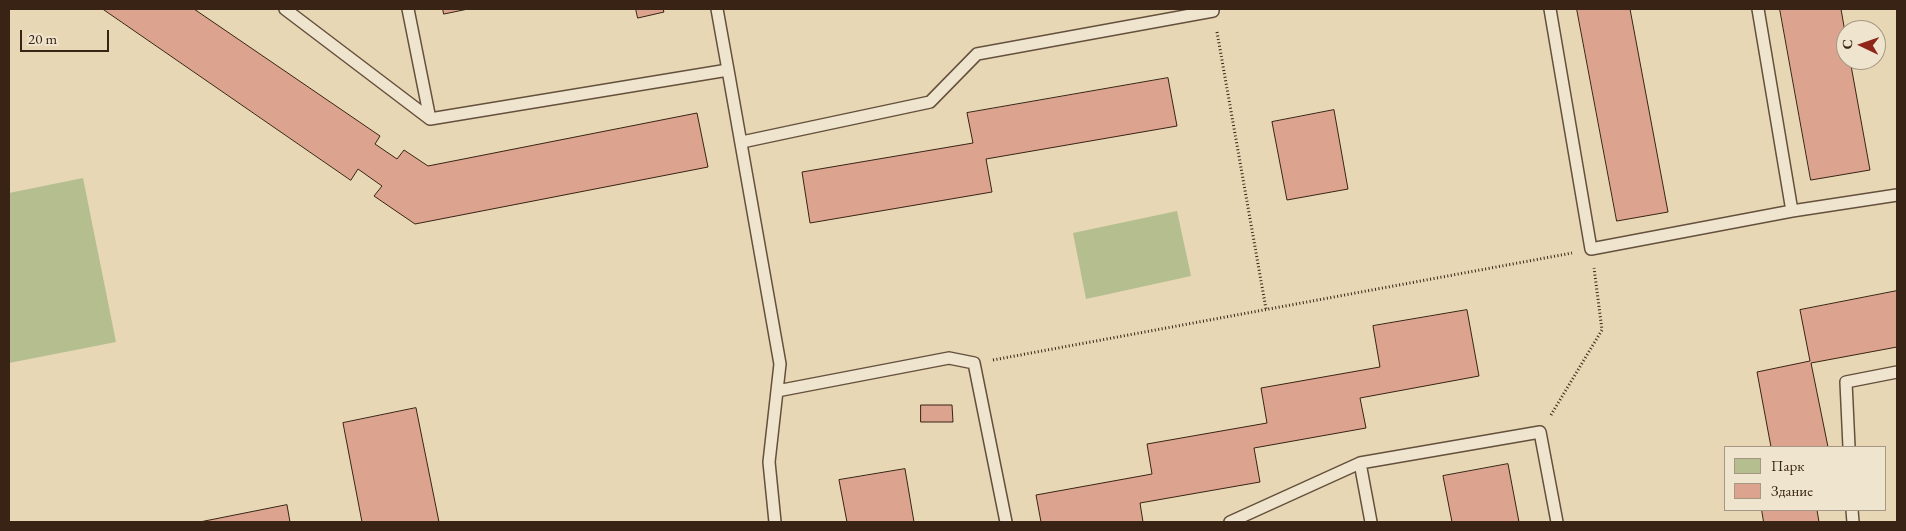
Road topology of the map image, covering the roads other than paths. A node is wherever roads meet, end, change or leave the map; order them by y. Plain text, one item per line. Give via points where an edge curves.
1 (285, 9) edge
2 (408, 9) edge
3 (717, 9) edge
4 (1550, 9) edge
5 (1758, 9) edge
6 (1213, 11) road end
7 (728, 70) junction
8 (430, 119) junction
9 (742, 142) junction
10 (1897, 195) edge
11 (1792, 211) junction
12 (1897, 372) edge
13 (777, 391) junction
14 (1849, 446) edge
15 (1360, 462) junction
16 (775, 522) edge
17 (1006, 522) edge
18 (1230, 522) edge
19 (1371, 522) edge
20 (1557, 522) edge

1 - 8 lane
2 - 8 lane
3 - 7 lane
4 - 11 lane via 1592,249
5 - 11 lane
6 - 9 lane via 977,54 930,102
7 - 8 lane
7 - 9 lane
9 - 13 lane via 780,364
10 - 11 lane
12 - 14 lane via 1846,382
13 - 16 lane via 770,462
13 - 17 lane via 950,358 974,363
15 - 18 lane
15 - 19 lane
15 - 20 lane via 1540,432

